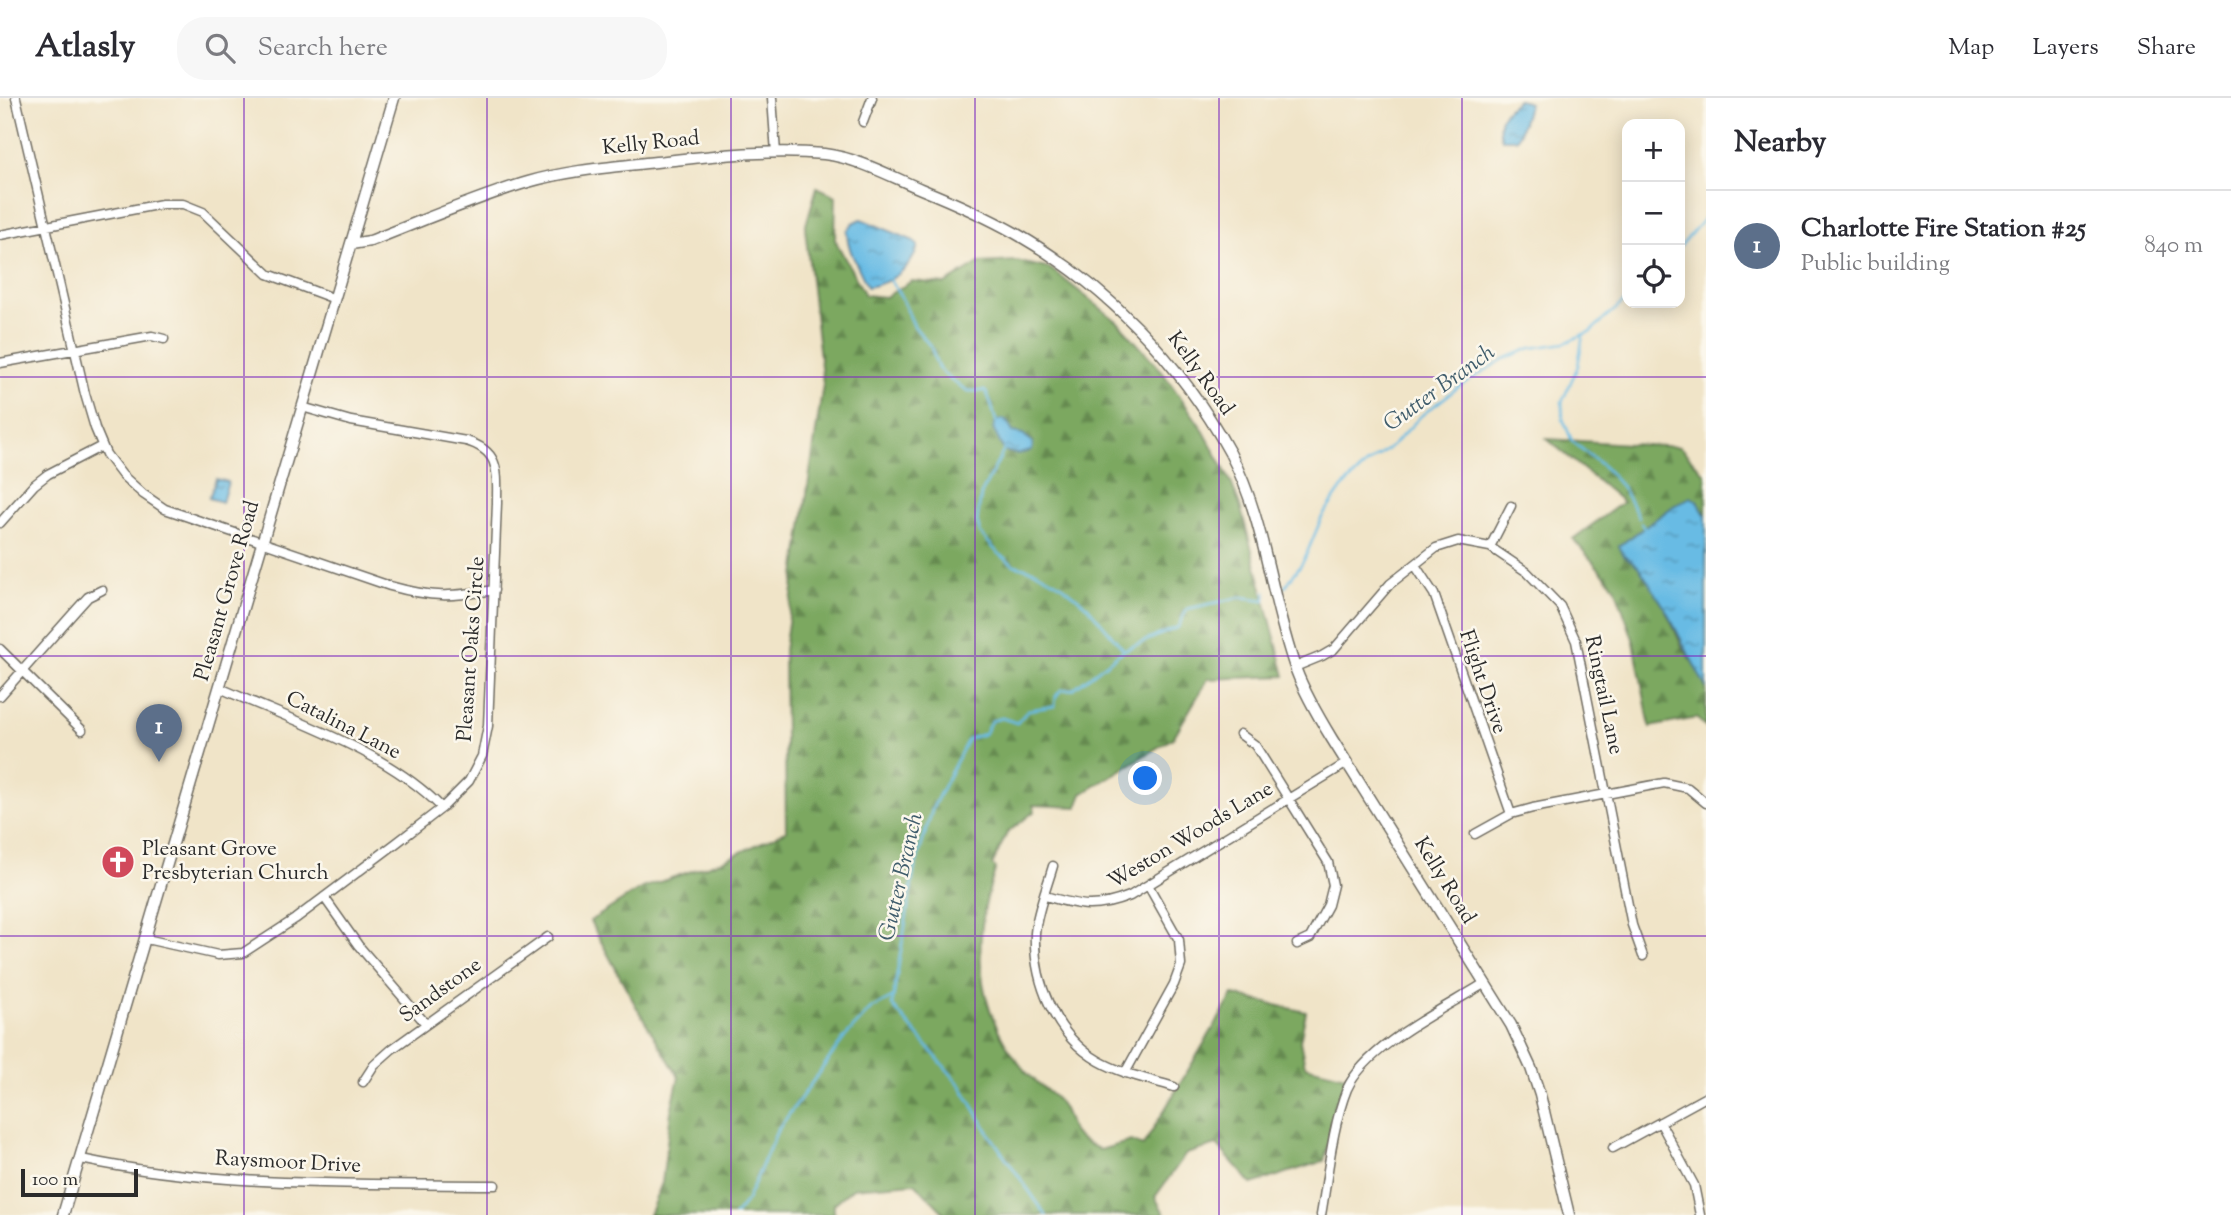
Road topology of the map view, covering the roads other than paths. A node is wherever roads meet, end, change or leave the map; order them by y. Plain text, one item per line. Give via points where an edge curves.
1 (16, 98) edge
2 (394, 98) edge
3 (772, 98) edge
4 (872, 98) edge
5 (863, 122) dead end
6 (776, 153) junction
7 (46, 226) junction
8 (0, 235) edge
9 (351, 244) junction
10 (335, 299) junction
11 (164, 339) dead end
12 (75, 349) junction
13 (0, 363) edge
14 (302, 407) junction
15 (102, 446) junction
16 (1511, 506) dead end
17 (0, 523) edge
18 (262, 542) junction
19 (1490, 547) junction
20 (1415, 565) junction
21 (102, 590) dead end
22 (494, 590) junction
23 (0, 649) edge
24 (1295, 667) junction
25 (21, 670) junction
26 (220, 688) junction
27 (0, 696) edge
28 (82, 730) dead end
29 (1240, 734) dead end
30 (1347, 763) junction
31 (1606, 793) junction
32 (1289, 798) junction
33 (1706, 803) edge
34 (442, 808) junction
35 (1511, 814) junction
36 (1475, 834) dead end
37 (1053, 866) dead end
38 (1148, 885) junction
39 (1045, 896) junction
40 (324, 897) junction
41 (548, 937) dead end
42 (146, 939) junction
43 (1297, 944) dead end
44 (1643, 957) dead end
45 (1485, 983) junction
46 (426, 1024) junction
47 (1125, 1073) junction
48 (363, 1082) dead end
49 (1174, 1087) dead end
50 (1706, 1097) edge
51 (1661, 1122) junction
52 (1613, 1148) dead end
53 (80, 1159) junction
54 (495, 1185) dead end
55 (63, 1215) edge
56 (1321, 1215) edge
57 (1569, 1215) edge
58 (1700, 1215) edge

1 - 7 street
2 - 9 street, Pleasant Grove Road
3 - 6 street
4 - 5 street
6 - 9 street, Kelly Road via 607,167 555,176 495,193 370,242
6 - 24 street, Kelly Road via 846,159 984,216 1036,245 1119,307 1219,433 1241,478 1263,542
7 - 8 street
7 - 10 street via 183,204 203,212 268,274
7 - 12 street
9 - 10 street, Pleasant Grove Road
10 - 14 street, Pleasant Grove Road
11 - 12 street via 152,336
12 - 13 street
12 - 15 street
14 - 18 street, Pleasant Grove Road
14 - 22 street, Pleasant Oaks Circle via 351,421 466,441 488,452 497,475
15 - 17 street via 48,474
15 - 18 street via 122,475 165,509
16 - 19 street
18 - 22 street via 414,593 445,597
18 - 26 street, Pleasant Grove Road
19 - 20 street, Ringtail Lane via 1453,542 1436,548
19 - 31 street, Ringtail Lane via 1527,572 1560,606 1570,624
20 - 24 street, Ringtail Lane via 1384,589 1334,649
20 - 35 street, Flight Drive via 1434,594
21 - 25 street via 88,597
22 - 34 street, Pleasant Oaks Circle via 485,744 469,781
23 - 25 street
24 - 30 street, Kelly Road via 1314,710
25 - 27 street
25 - 28 street
26 - 34 street, Catalina Lane via 377,761
26 - 42 street, Pleasant Grove Road
29 - 32 street via 1255,745
30 - 32 street, Weston Woods Lane
30 - 45 street, Kelly Road
31 - 33 street via 1664,783 1688,788
31 - 35 street
31 - 44 street, Ringtail Lane via 1632,925
32 - 38 street, Weston Woods Lane
32 - 43 street via 1328,862 1333,885 1310,938
34 - 40 street, Pleasant Oaks Circle
35 - 36 street
37 - 39 street
38 - 39 street, Weston Woods Lane via 1107,905 1077,905
38 - 47 street via 1179,940 1181,965
39 - 47 street via 1035,930 1036,963 1046,999 1066,1033 1097,1060
40 - 42 street, Pleasant Oaks Circle via 243,953 203,953
40 - 46 street
41 - 46 street, Sandstone
42 - 53 street, Pleasant Grove Road
45 - 56 street via 1382,1048 1359,1070 1343,1102
45 - 57 street, Kelly Road via 1531,1068
46 - 48 street, Sandstone via 374,1065
47 - 49 street
50 - 51 street
51 - 52 street
51 - 58 street via 1695,1185
53 - 54 street, Raysmoor Drive via 287,1183
53 - 55 street, Pleasant Grove Road

